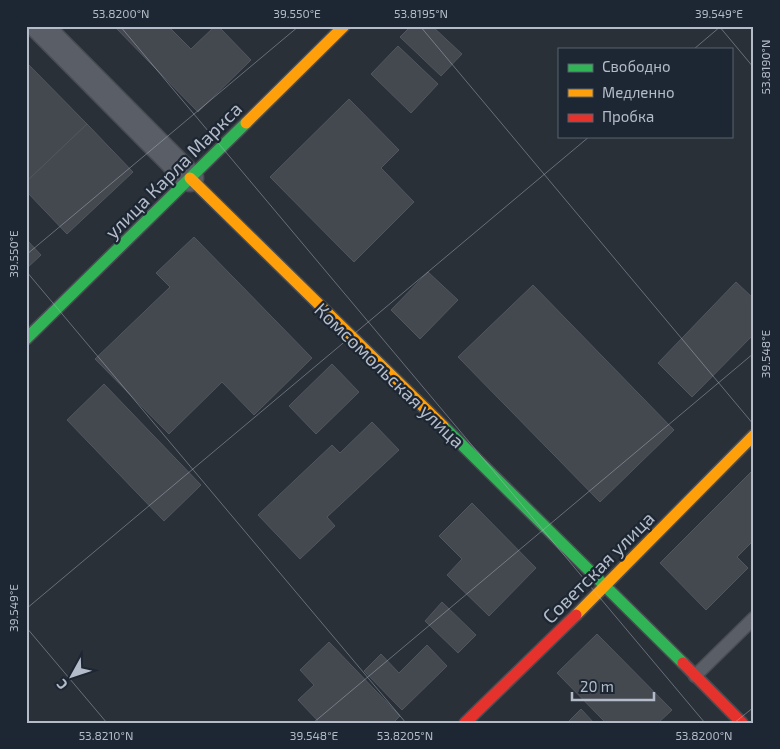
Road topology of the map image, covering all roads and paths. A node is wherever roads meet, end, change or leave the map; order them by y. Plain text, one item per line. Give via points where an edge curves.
1 (39, 26) edge
2 (344, 26) edge
3 (190, 178) junction
4 (26, 339) edge
5 (754, 435) edge
6 (606, 586) junction
7 (754, 618) edge
8 (695, 676) junction
9 (465, 723) edge
10 (742, 723) edge

1 - 3 street, Комсомольская улица
2 - 3 street, улица Карла Маркса
3 - 4 street, улица Карла Маркса
3 - 6 street, Комсомольская улица
5 - 6 street, Советская улица
6 - 8 street, Комсомольская улица
6 - 9 street, Советская улица
7 - 8 lane
8 - 10 street, Комсомольская улица

